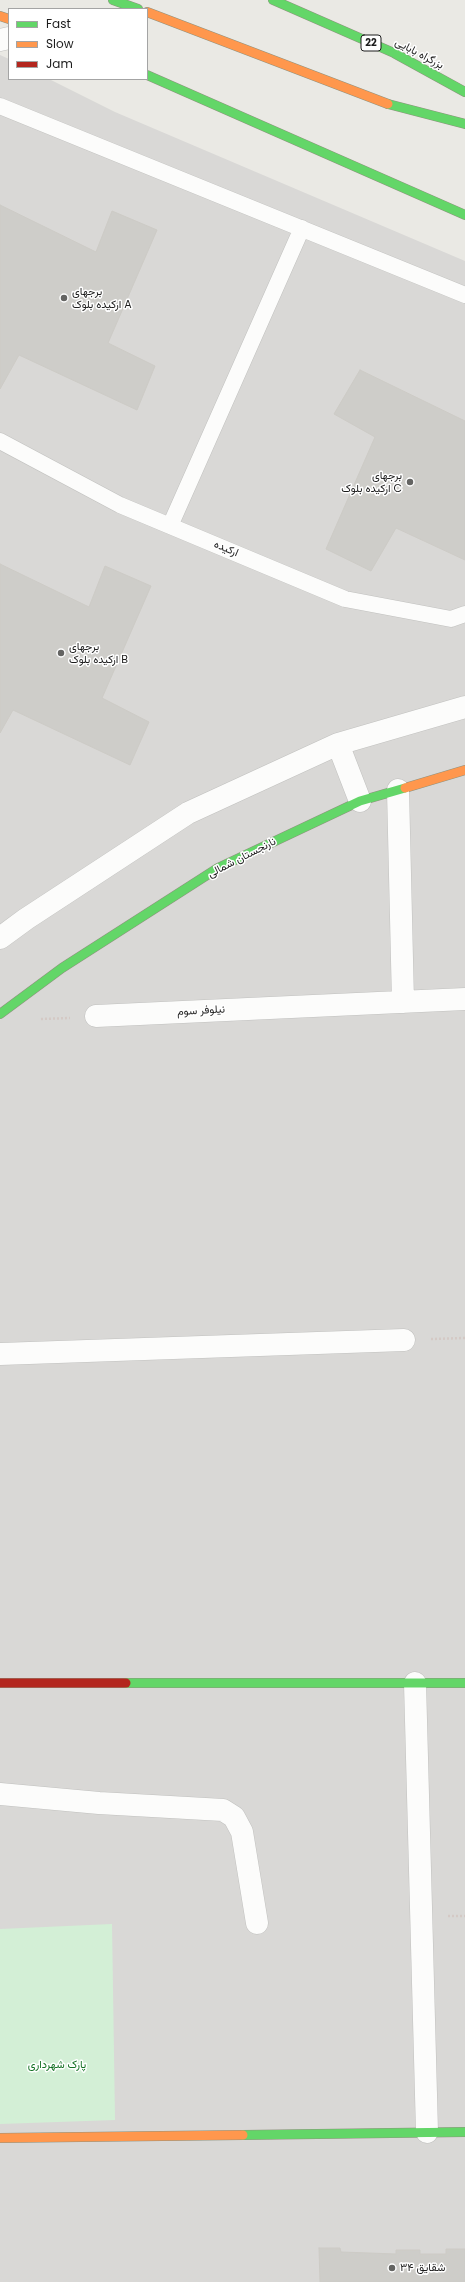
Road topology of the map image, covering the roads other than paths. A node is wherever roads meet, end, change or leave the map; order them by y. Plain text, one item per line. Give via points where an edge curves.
1 (113, 0) edge
2 (273, 0) edge
3 (135, 8) edge
4 (148, 12) edge
5 (148, 75) edge
6 (465, 92) edge
7 (0, 106) edge
8 (465, 124) edge
9 (465, 214) edge
10 (302, 228) junction
11 (465, 295) edge
12 (0, 440) edge
13 (170, 526) junction
14 (465, 614) edge
15 (465, 707) edge
16 (338, 744) junction
17 (465, 770) edge
18 (398, 790) junction
19 (360, 802) junction
20 (0, 938) edge
21 (465, 999) edge
22 (403, 1002) junction
23 (0, 1014) edge
24 (96, 1016) road end
25 (404, 1340) road end
26 (0, 1354) edge
27 (0, 1683) edge
28 (415, 1683) junction
29 (465, 1683) edge
30 (0, 1794) edge
31 (257, 1923) dead end
32 (427, 2132) junction
33 (465, 2132) edge
34 (0, 2138) edge

1 - 3 main road
2 - 6 main road, بزرگراه بابایی / 22 via 394,53
4 - 8 main road via 397,107
5 - 9 main road
7 - 10 lane
10 - 11 lane
10 - 13 lane
12 - 13 lane, ارکیده via 120,505
13 - 14 lane, ارکیده via 345,599 451,619
15 - 16 street
16 - 19 street
16 - 20 street via 188,813 26,918
17 - 18 main road, نارنجستان شمالی
18 - 19 main road, نارنجستان شمالی
18 - 22 street
19 - 23 main road, نارنجستان شمالی via 218,868 62,968
21 - 22 street, نیلوفر سوم
22 - 24 street, نیلوفر سوم
25 - 26 street
27 - 28 main road
28 - 29 main road
28 - 32 street
30 - 31 street via 99,1804 223,1810 234,1817 242,1832
32 - 33 main road
32 - 34 main road

